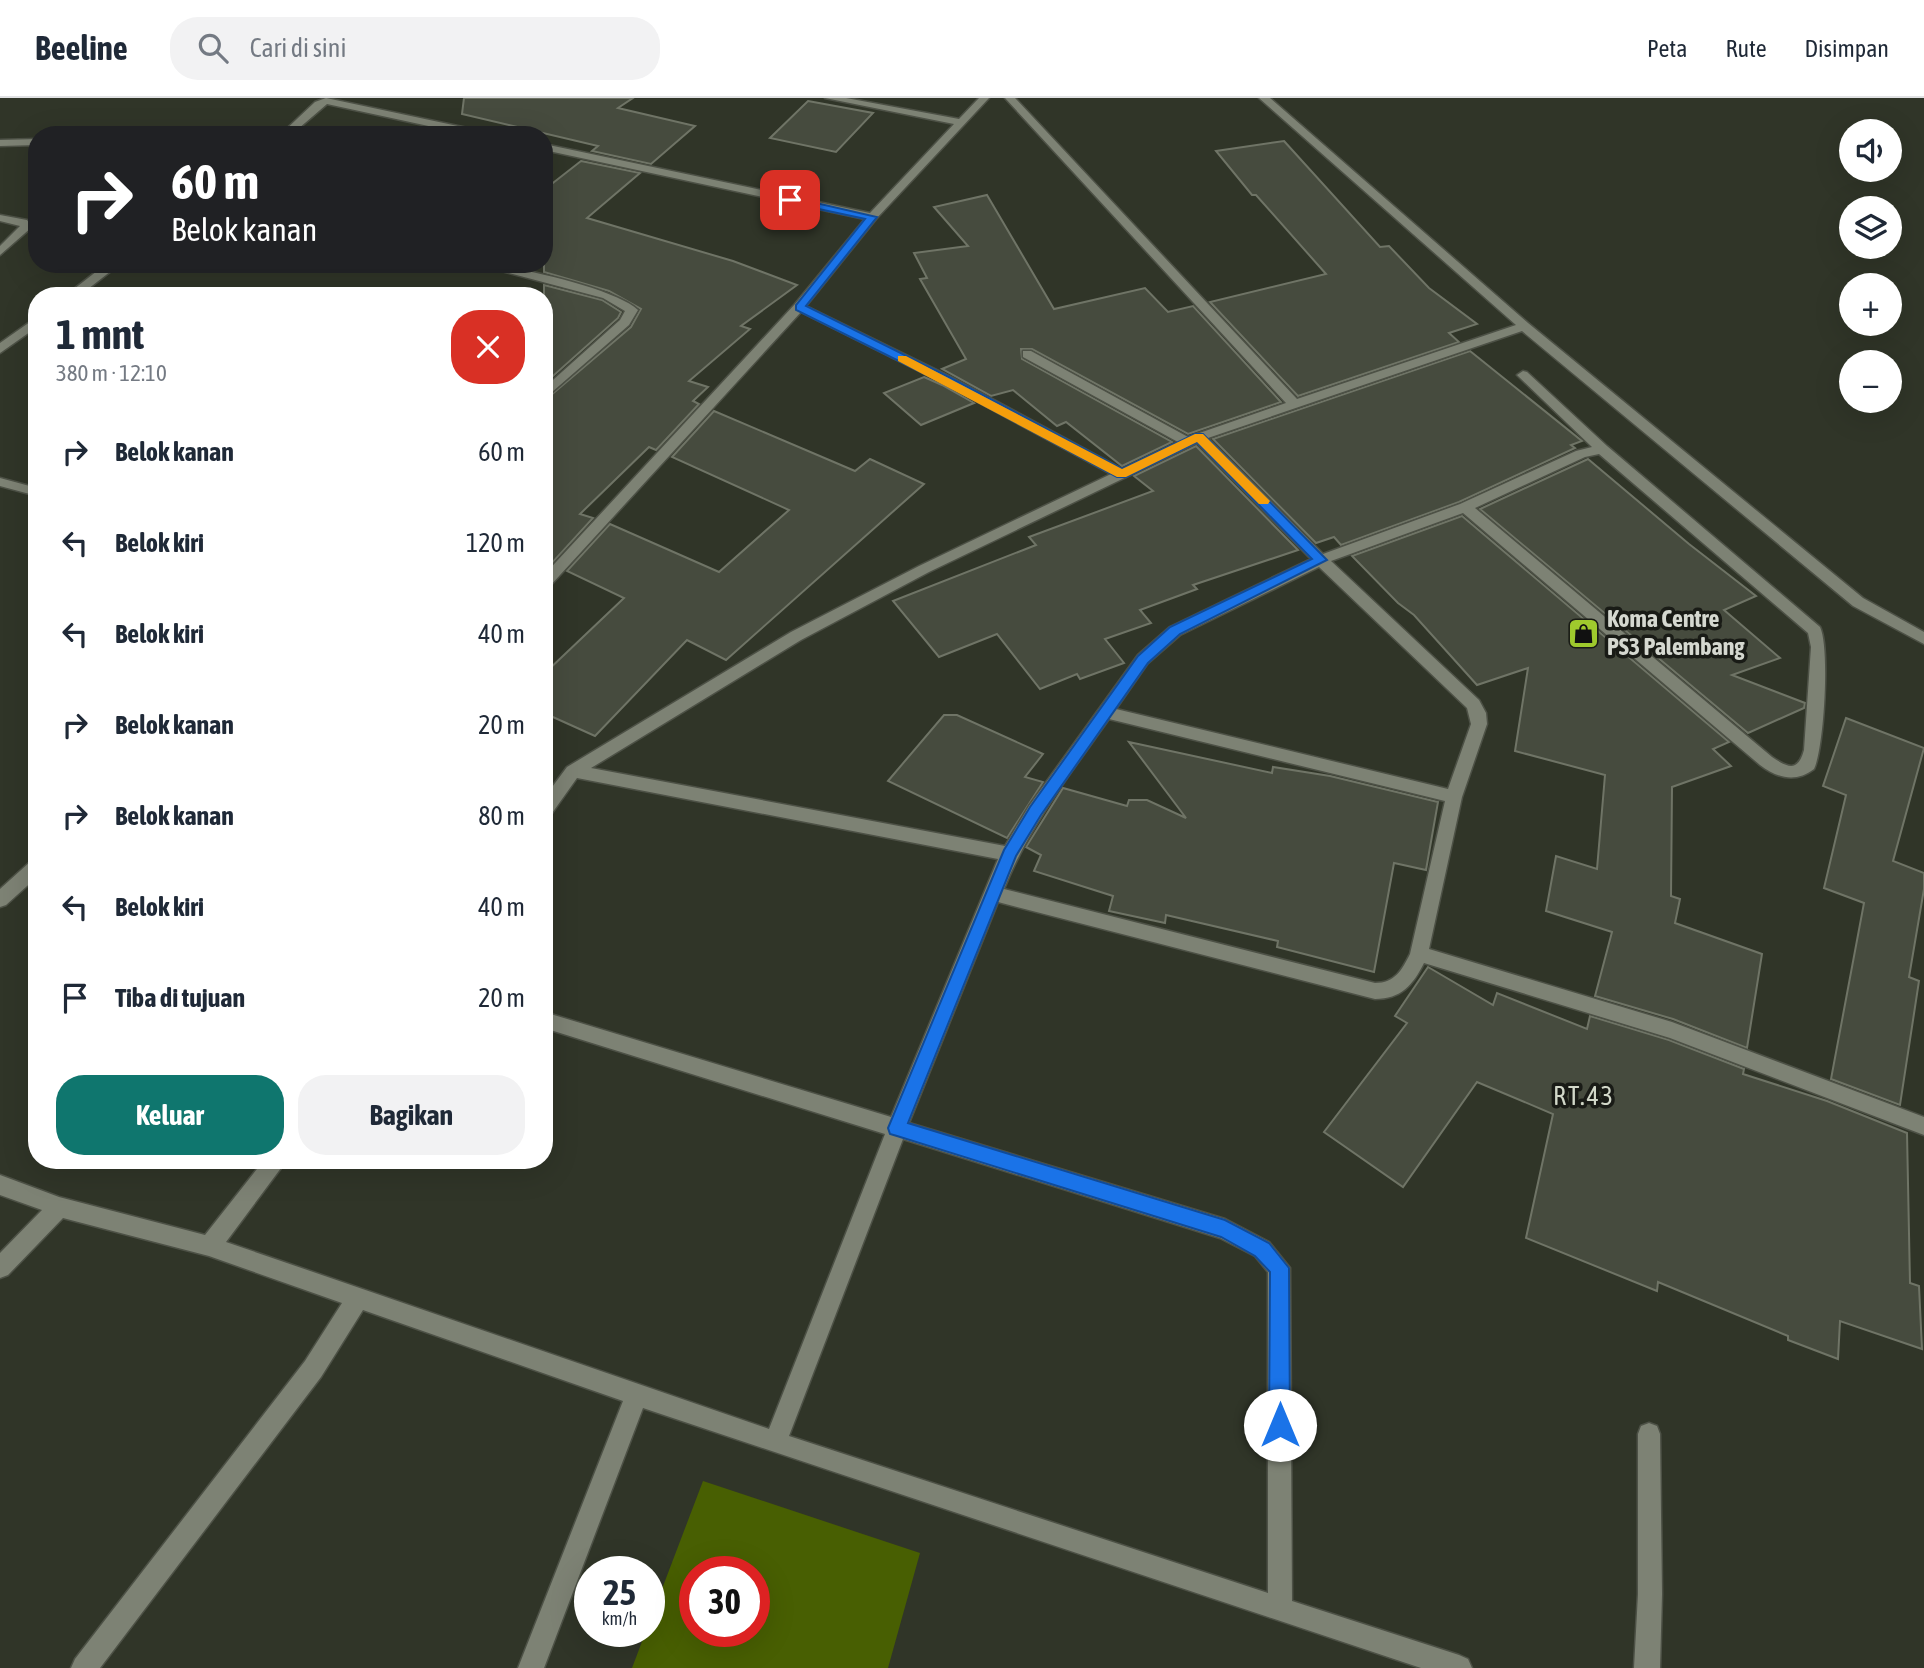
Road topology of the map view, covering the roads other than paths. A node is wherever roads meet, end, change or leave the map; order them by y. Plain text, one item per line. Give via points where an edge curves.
1 (830, 98) edge
2 (984, 98) edge
3 (1010, 98) edge
4 (1264, 98) edge
5 (328, 100) edge
6 (959, 122) junction
7 (295, 126) edge
8 (445, 126) edge
9 (28, 142) edge
10 (0, 143) edge
11 (553, 149) edge
12 (872, 217) junction
13 (0, 218) edge
14 (0, 253) edge
15 (102, 273) edge
16 (516, 273) edge
17 (83, 287) edge
18 (799, 307) junction
19 (1524, 326) junction
20 (28, 328) edge
21 (0, 349) edge
22 (1027, 354) dead end
23 (1523, 375) dead end
24 (553, 387) edge
25 (1294, 404) junction
26 (1193, 440) junction
27 (1602, 449) junction
28 (1121, 474) junction
29 (0, 482) edge
30 (28, 490) edge
31 (1465, 507) junction
32 (1321, 560) junction
33 (553, 574) edge
34 (1924, 639) edge
35 (1107, 713) junction
36 (573, 771) junction
37 (1454, 797) junction
38 (553, 799) edge
39 (1009, 854) junction
40 (28, 874) edge
41 (992, 893) junction
42 (0, 900) edge
43 (1419, 954) junction
44 (553, 1023) edge
45 (1924, 1126) edge
46 (897, 1128) junction
47 (270, 1169) edge
48 (0, 1185) edge
49 (59, 1207) junction
50 (209, 1246) junction
51 (0, 1268) edge
52 (358, 1298) junction
53 (637, 1395) junction
54 (1649, 1434) dead end
55 (775, 1443) junction
56 (1280, 1608) junction
57 (83, 1668) edge
58 (531, 1668) edge
59 (1459, 1668) edge
60 (1647, 1668) edge

1 - 6 street
2 - 6 street
3 - 25 street
4 - 19 street
5 - 7 street
5 - 8 street
6 - 12 street
9 - 10 street
11 - 12 street
12 - 18 street
13 - 14 street via 23,222 26,227
15 - 17 street
16 - 24 street via 607,296 632,310 625,322
18 - 28 street
18 - 33 street
19 - 25 street
19 - 34 street via 1858,602
20 - 21 street
22 - 26 street
23 - 27 street
25 - 26 street
26 - 28 street
26 - 32 street
27 - 31 street via 1581,454
27 - 31 street via 1815,631 1819,647 1812,750 1802,770 1787,773 1766,761
28 - 36 street via 796,636
29 - 30 street
31 - 32 street
32 - 35 street via 1175,631 1143,659
32 - 37 street via 1476,708 1479,724
35 - 37 street
35 - 39 street
36 - 38 street
36 - 39 street
37 - 43 street
39 - 41 street
40 - 42 street
41 - 43 street via 1375,991 1399,987
41 - 46 street
43 - 45 street via 1672,1030
44 - 46 street
46 - 55 street
46 - 56 street via 1225,1229 1262,1249 1279,1268
47 - 50 street
48 - 49 street
49 - 50 street
49 - 51 street
50 - 52 street
52 - 53 street
52 - 57 street via 313,1369
53 - 55 street
53 - 58 street
54 - 60 street
55 - 56 street
56 - 59 street

